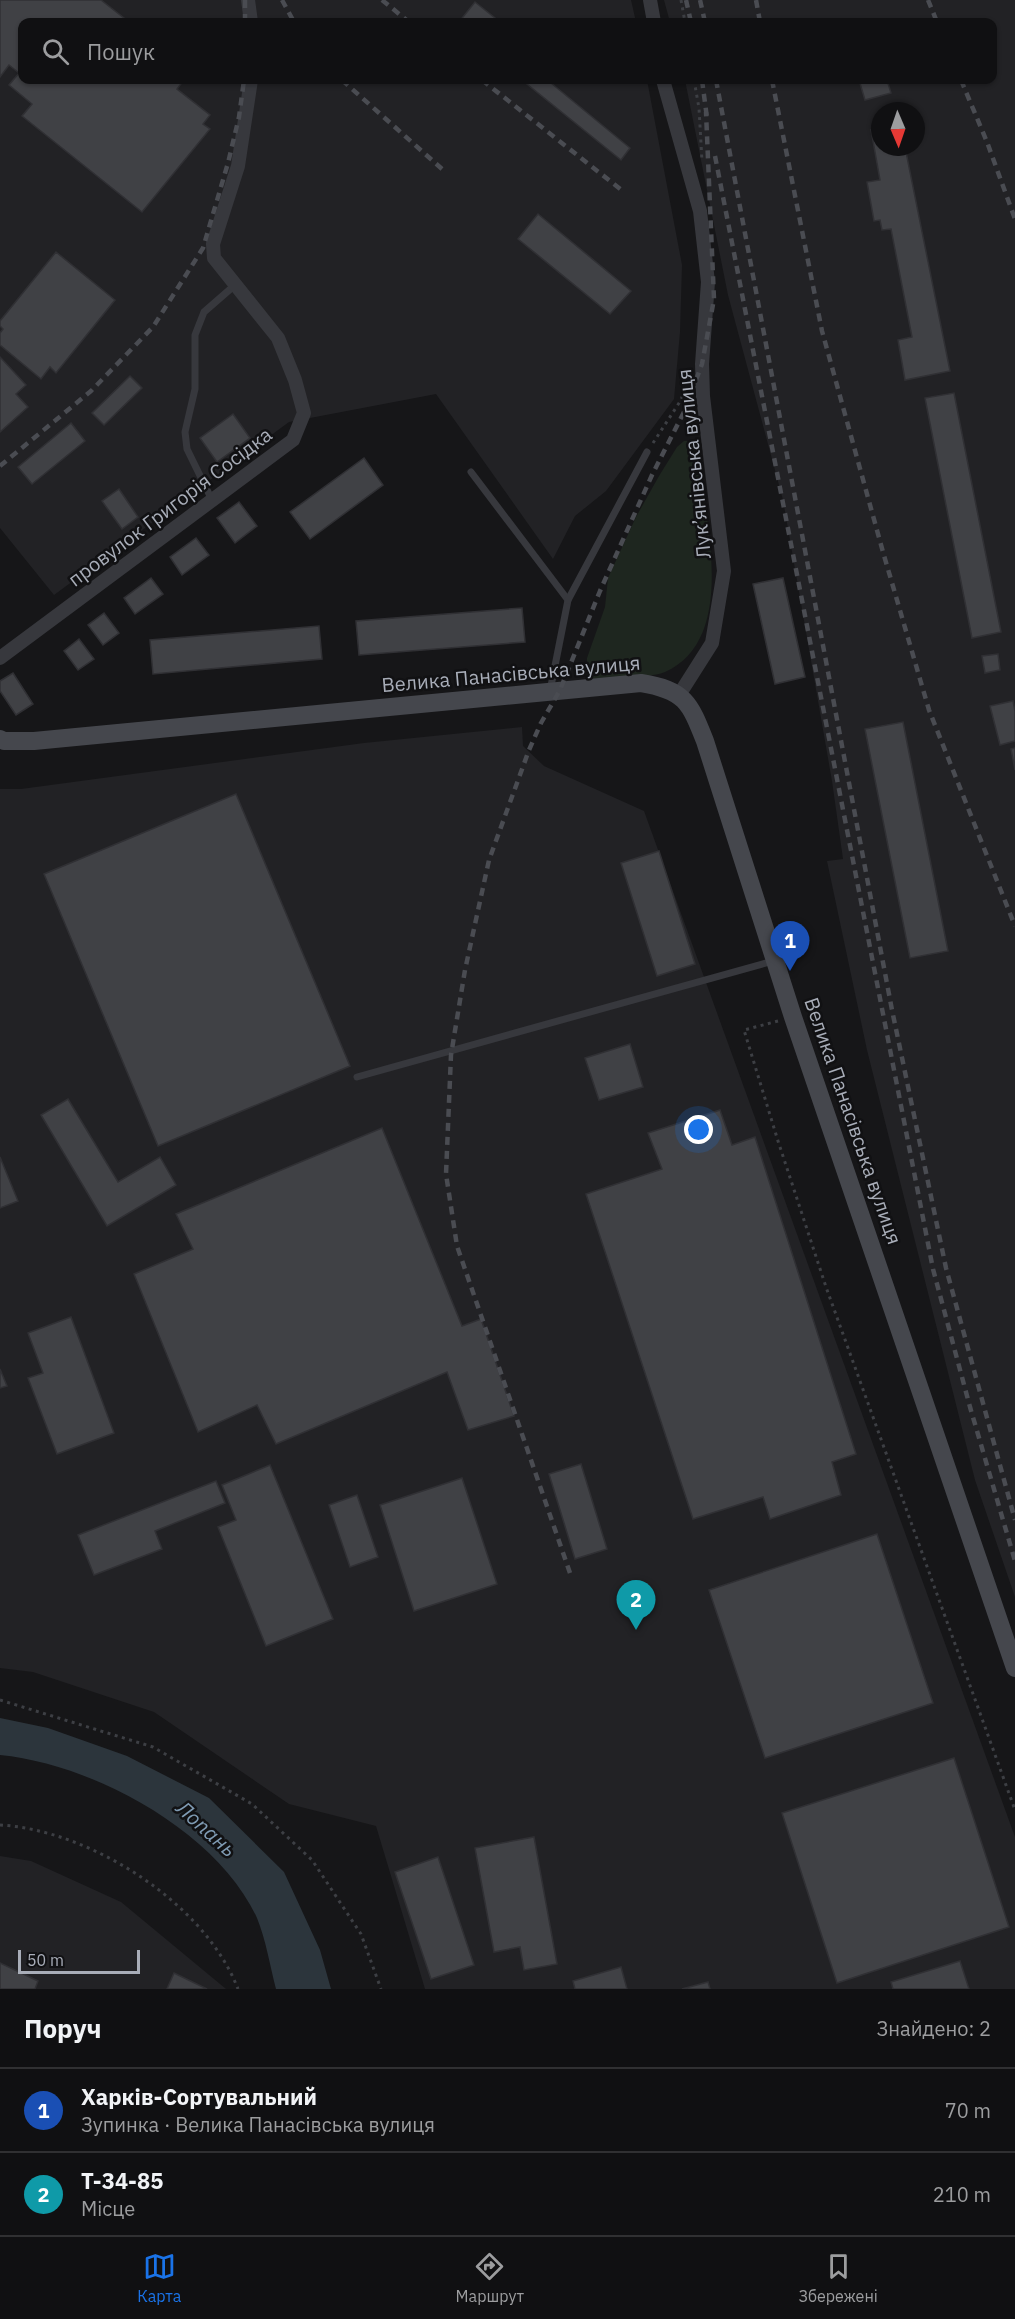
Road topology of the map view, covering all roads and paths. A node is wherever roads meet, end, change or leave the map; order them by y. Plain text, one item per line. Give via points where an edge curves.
1 (248, 0) edge
2 (650, 0) edge
3 (681, 0) edge
4 (250, 18) edge
5 (653, 18) edge
6 (684, 18) edge
7 (250, 84) edge
8 (664, 84) edge
9 (695, 84) edge
10 (702, 166) dead end
11 (235, 285) junction
12 (689, 380) dead end
13 (647, 452) joint
14 (471, 472) dead end
15 (212, 500) junction
16 (568, 600) junction
17 (0, 658) edge
18 (550, 691) junction
19 (679, 695) junction
20 (0, 739) edge
21 (775, 960) junction
22 (783, 1019) dead end
23 (357, 1077) dead end
24 (1015, 1668) edge
25 (0, 1700) edge
26 (1015, 1810) edge
27 (0, 1825) edge
28 (238, 1989) edge
29 (381, 1989) edge

1 - 4 street
2 - 5 street
3 - 6 path
7 - 11 street, провулок Григорія Сосідка via 238,166 213,244 214,258
8 - 19 street, Лук’янівська вулиця via 700,211 708,282 703,396 724,571 712,643
9 - 10 path
11 - 15 lane via 204,312 195,335 195,389 185,432 187,449
11 - 15 street, провулок Григорія Сосідка via 278,338 304,413 293,440
12 - 13 path via 681,400
13 - 16 lane
14 - 16 lane
15 - 17 street, провулок Григорія Сосідка
16 - 18 lane
18 - 19 street, Велика Панасівська вулиця via 641,683 661,686
18 - 20 street, Велика Панасівська вулиця via 34,741
19 - 21 street, Велика Панасівська вулиця via 693,710 705,741
21 - 23 lane
21 - 24 street, Велика Панасівська вулиця
22 - 26 path via 744,1030 830,1298
25 - 29 path via 153,1747 252,1804 312,1860 361,1934
27 - 28 path via 67,1838 139,1874 192,1918 231,1972

